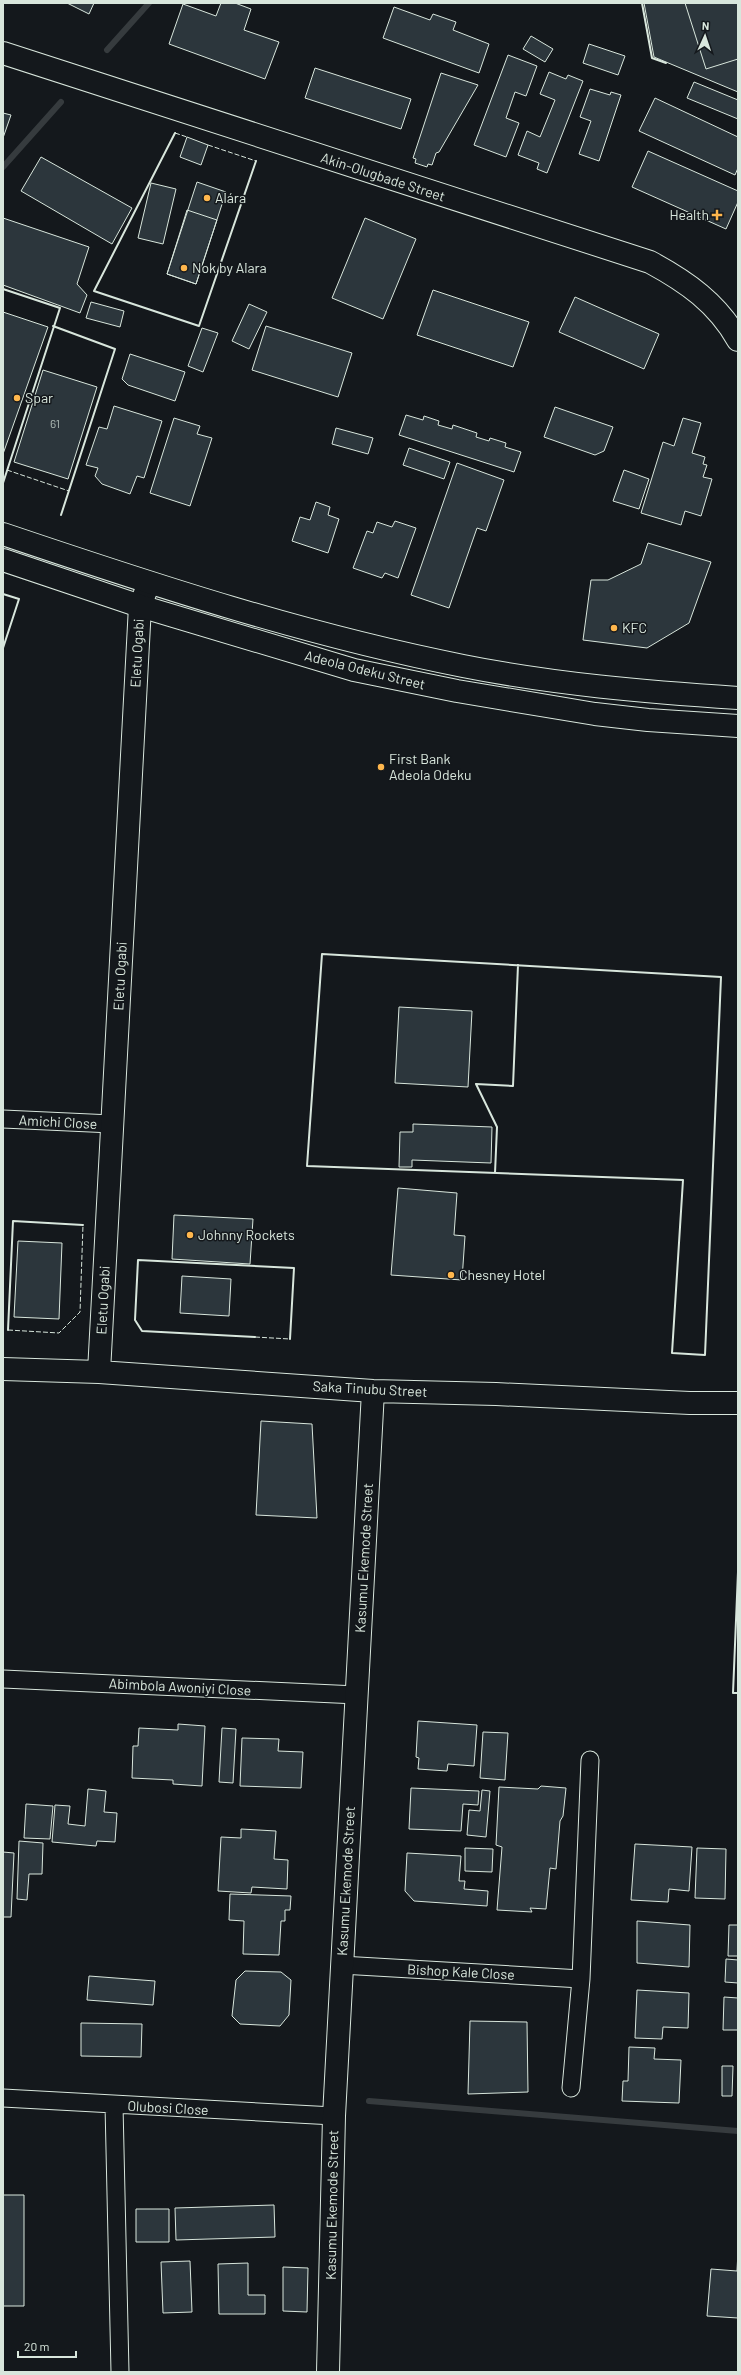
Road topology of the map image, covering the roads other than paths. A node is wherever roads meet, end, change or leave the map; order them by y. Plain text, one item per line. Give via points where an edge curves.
1 (3, 53) edge
2 (738, 340) edge
3 (3, 534) edge
4 (3, 560) edge
5 (149, 583) junction
6 (140, 606) junction
7 (738, 698) edge
8 (738, 725) edge
9 (3, 1119) edge
10 (112, 1124) junction
11 (3, 1369) edge
12 (99, 1372) junction
13 (373, 1391) junction
14 (738, 1403) edge
15 (3, 1678) edge
16 (357, 1695) junction
17 (590, 1760) dead end
18 (341, 1965) junction
19 (581, 1979) junction
20 (571, 2088) dead end
21 (3, 2098) edge
22 (114, 2105) junction
23 (334, 2116) junction
24 (120, 2372) edge
25 (328, 2372) edge

1 - 2 street, Akin-Olugbade Street via 650,262 697,291 716,307
3 - 5 street, Adeola Odeku Street
4 - 6 street, Adeola Odeku Street
5 - 6 street, Eletu Ogabi
5 - 7 street, Adeola Odeku Street via 360,644 464,667 644,692
6 - 8 street, Adeola Odeku Street via 354,670 420,684 595,714
6 - 10 street, Eletu Ogabi
9 - 10 street, Amichi Close
10 - 12 street, Eletu Ogabi
11 - 12 street, Saka Tinubu Street
12 - 13 street, Saka Tinubu Street
13 - 14 street, Saka Tinubu Street
13 - 16 street, Kasumu Ekemode Street
15 - 16 street, Abimbola Awoniyi Close
16 - 18 street, Kasumu Ekemode Street
17 - 19 street
18 - 19 street, Bishop Kale Close
18 - 23 street, Kasumu Ekemode Street
19 - 20 street
21 - 22 street, Olubosi Close
22 - 23 street, Olubosi Close
22 - 24 street
23 - 25 street, Kasumu Ekemode Street

